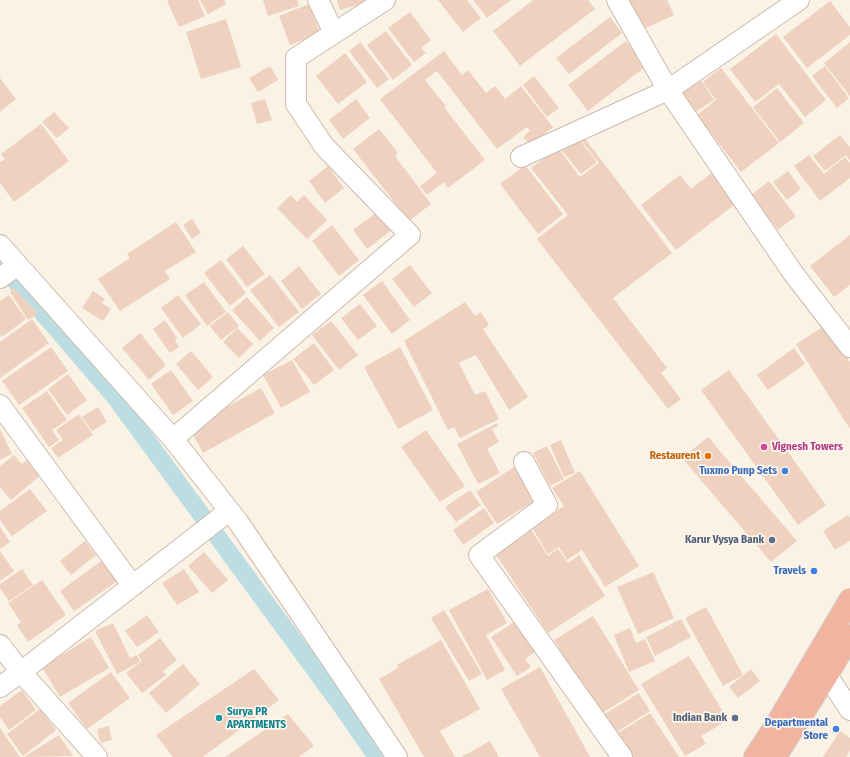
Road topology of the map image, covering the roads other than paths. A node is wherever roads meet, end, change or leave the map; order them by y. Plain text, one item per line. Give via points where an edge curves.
1 (318, 0) edge
2 (385, 0) edge
3 (617, 0) edge
4 (799, 0) edge
5 (334, 33) junction
6 (668, 90) junction
7 (521, 157) dead end
8 (0, 245) edge
9 (17, 265) junction
10 (0, 278) edge
11 (850, 347) edge
12 (0, 405) edge
13 (173, 439) junction
14 (524, 462) dead end
15 (228, 512) junction
16 (133, 586) junction
17 (850, 600) edge
18 (850, 636) edge
19 (0, 645) edge
20 (21, 672) junction
21 (827, 675) junction
22 (0, 687) edge
23 (850, 710) edge
24 (97, 757) edge
25 (398, 757) edge
26 (622, 757) edge
27 (755, 757) edge
28 (775, 757) edge

1 - 5 street
2 - 5 street
3 - 6 street
4 - 6 street
5 - 13 street via 296,58 296,104 324,146 410,235
6 - 7 street
6 - 11 street via 793,272
8 - 9 street
9 - 10 street
9 - 13 street
12 - 16 street
13 - 15 street
14 - 26 street via 548,505 479,555
15 - 16 street
15 - 25 street via 239,523
16 - 20 street
17 - 27 highway
18 - 21 highway
19 - 20 street
20 - 22 street
20 - 24 street
21 - 23 street
21 - 28 highway

